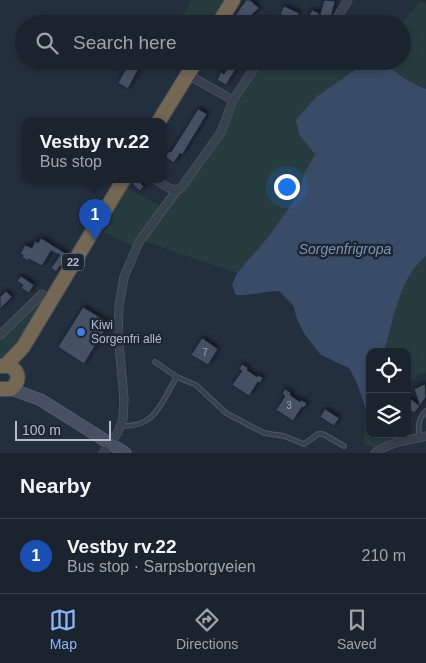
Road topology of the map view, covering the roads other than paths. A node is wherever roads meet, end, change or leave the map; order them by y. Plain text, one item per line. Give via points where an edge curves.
1 (233, 0) edge
2 (348, 0) edge
3 (224, 15) edge
4 (339, 15) edge
5 (191, 70) edge
6 (253, 70) edge
7 (188, 75) junction
8 (233, 100) junction
9 (161, 118) edge
10 (122, 183) edge
11 (161, 183) edge
12 (177, 190) junction
13 (42, 294) dead end
14 (0, 336) edge
15 (155, 362) dead end
16 (177, 376) junction
17 (7, 380) edge
18 (426, 411) edge
19 (121, 426) junction
20 (423, 437) edge
21 (344, 446) dead end
22 (106, 448) edge
23 (125, 453) edge
24 (375, 453) edge

1 - 3 highway
2 - 4 street
5 - 7 highway
6 - 8 street
7 - 8 street
7 - 9 highway
8 - 12 street via 221,132
10 - 17 highway, 22 via 23,347
11 - 12 street
12 - 19 street via 139,242 124,277 118,333 124,399
13 - 14 street
15 - 16 lane
16 - 19 lane via 152,417 131,426
16 - 21 lane via 199,388 226,413 264,433 304,444 323,434
17 - 22 street via 41,400
18 - 20 lane via 419,422
19 - 22 street
20 - 24 street via 394,443
22 - 23 street

